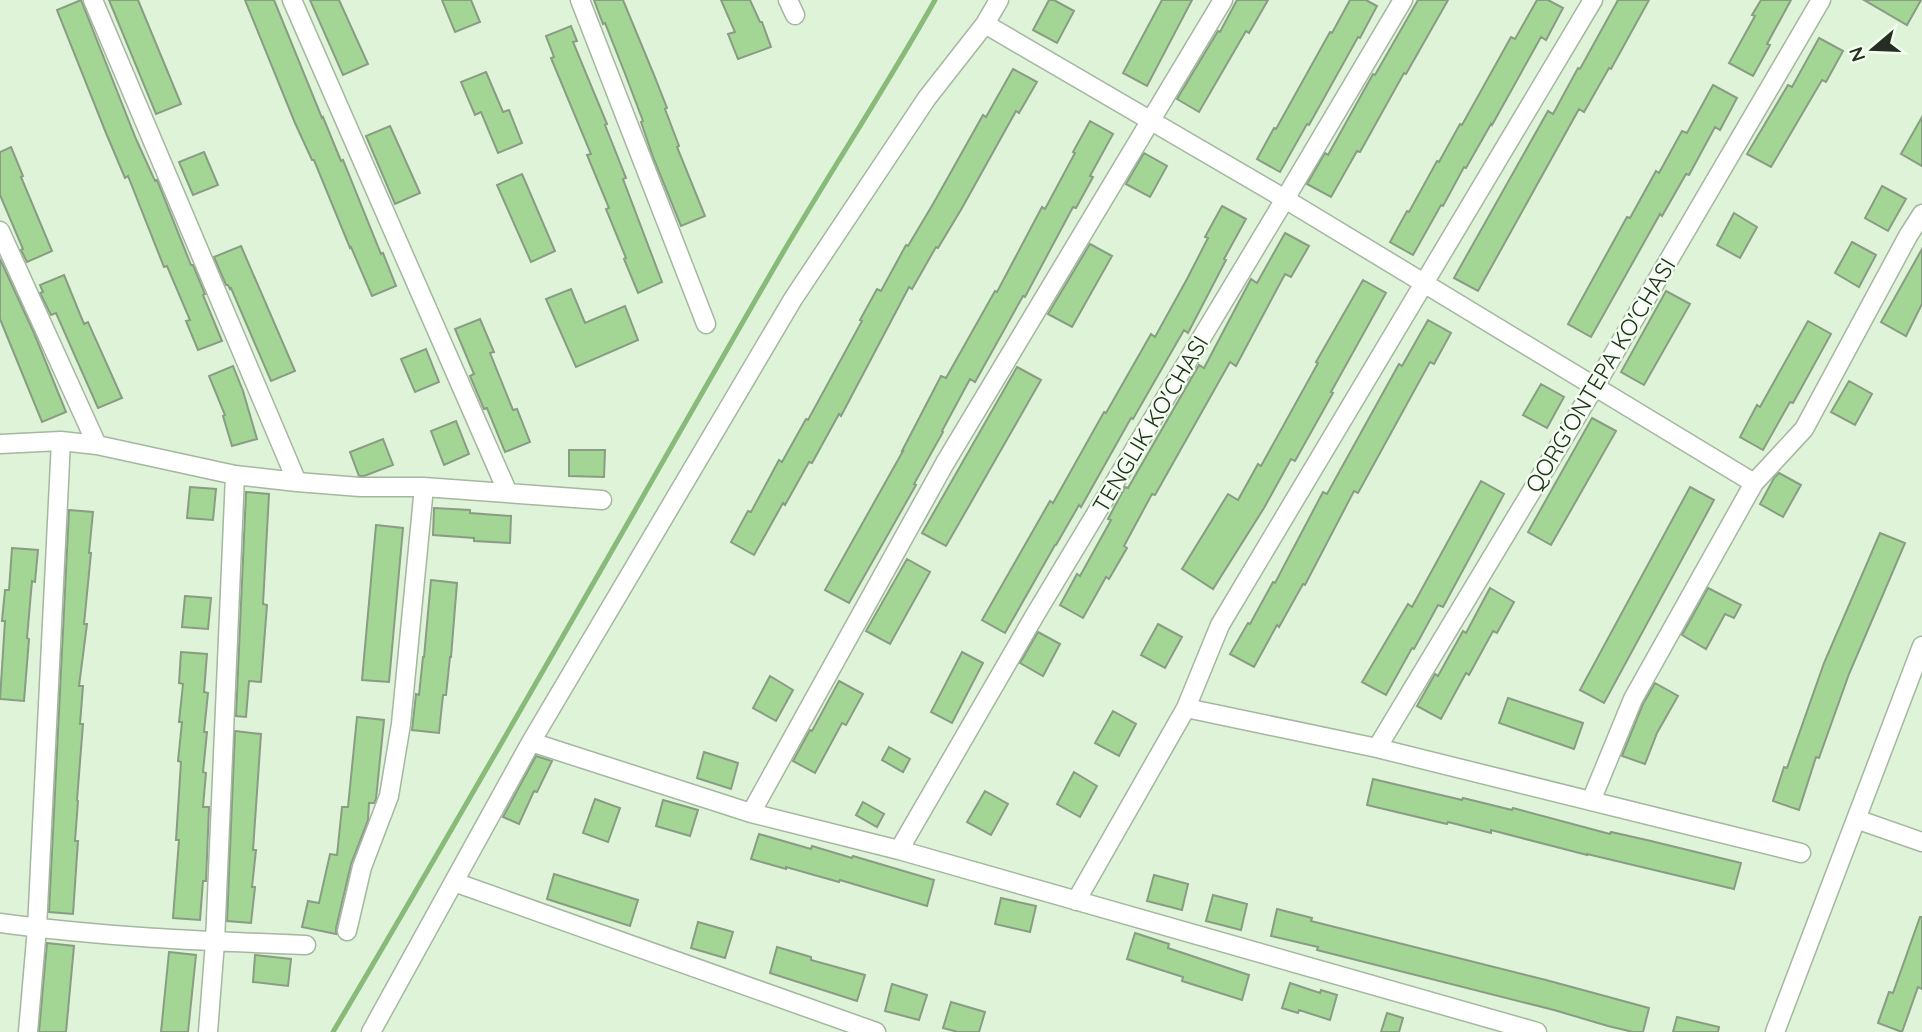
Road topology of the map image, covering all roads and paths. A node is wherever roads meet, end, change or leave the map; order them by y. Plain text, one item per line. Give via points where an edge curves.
1 (93, 0) edge
2 (292, 0) edge
3 (580, 0) edge
4 (999, 0) edge
5 (1223, 0) edge
6 (1403, 0) edge
7 (1592, 0) edge
8 (1821, 0) edge
9 (985, 24) junction
10 (1149, 121) junction
11 (1285, 200) junction
12 (1922, 214) edge
13 (0, 232) edge
14 (1423, 283) junction
15 (706, 324) dead end
16 (1595, 386) junction
17 (61, 441) junction
18 (0, 444) edge
19 (96, 445) junction
20 (236, 475) junction
21 (297, 482) junction
22 (1754, 483) junction
23 (424, 487) junction
24 (508, 494) junction
25 (601, 500) dead end
26 (1922, 646) edge
27 (1186, 708) junction
28 (531, 742) junction
29 (1377, 748) junction
30 (1591, 801) junction
31 (751, 813) junction
32 (1856, 819) junction
33 (1922, 842) edge
34 (899, 850) junction
35 (1801, 853) dead end
36 (454, 882) junction
37 (1076, 901) junction
38 (0, 923) edge
39 (37, 928) junction
40 (347, 931) dead end
41 (215, 942) junction
42 (306, 945) dead end
43 (28, 1032) edge
44 (208, 1032) edge
45 (371, 1032) edge
46 (876, 1032) edge
47 (1537, 1032) edge
48 (1776, 1032) edge

1 - 21 street
2 - 24 street
3 - 15 street
4 - 9 street
5 - 10 street
6 - 11 street, TENGLIK KO'CHASI
7 - 14 street
8 - 16 street, QORG'ONTEPA KO'CHASI
9 - 10 street
9 - 28 street via 927,98 793,299
10 - 11 street
10 - 31 street via 945,463
11 - 14 street
11 - 34 street, TENGLIK KO'CHASI
12 - 22 street via 1804,429
13 - 19 street
14 - 16 street
14 - 27 street via 1220,625
16 - 22 street
16 - 29 street, QORG'ONTEPA KO'CHASI
17 - 18 street
17 - 19 street
17 - 39 street
19 - 20 street
20 - 21 street
20 - 41 street
21 - 23 street
22 - 30 street via 1633,699
23 - 24 street
23 - 40 street via 401,724 389,796 362,867
24 - 25 street
26 - 32 street
27 - 29 street
27 - 37 street
28 - 31 street
28 - 36 street
29 - 30 street
30 - 35 street
31 - 34 street
32 - 33 street
32 - 48 street
34 - 37 street
36 - 45 street
36 - 46 street
37 - 47 street
38 - 39 street
39 - 41 street
39 - 43 street
41 - 42 street
41 - 44 street

